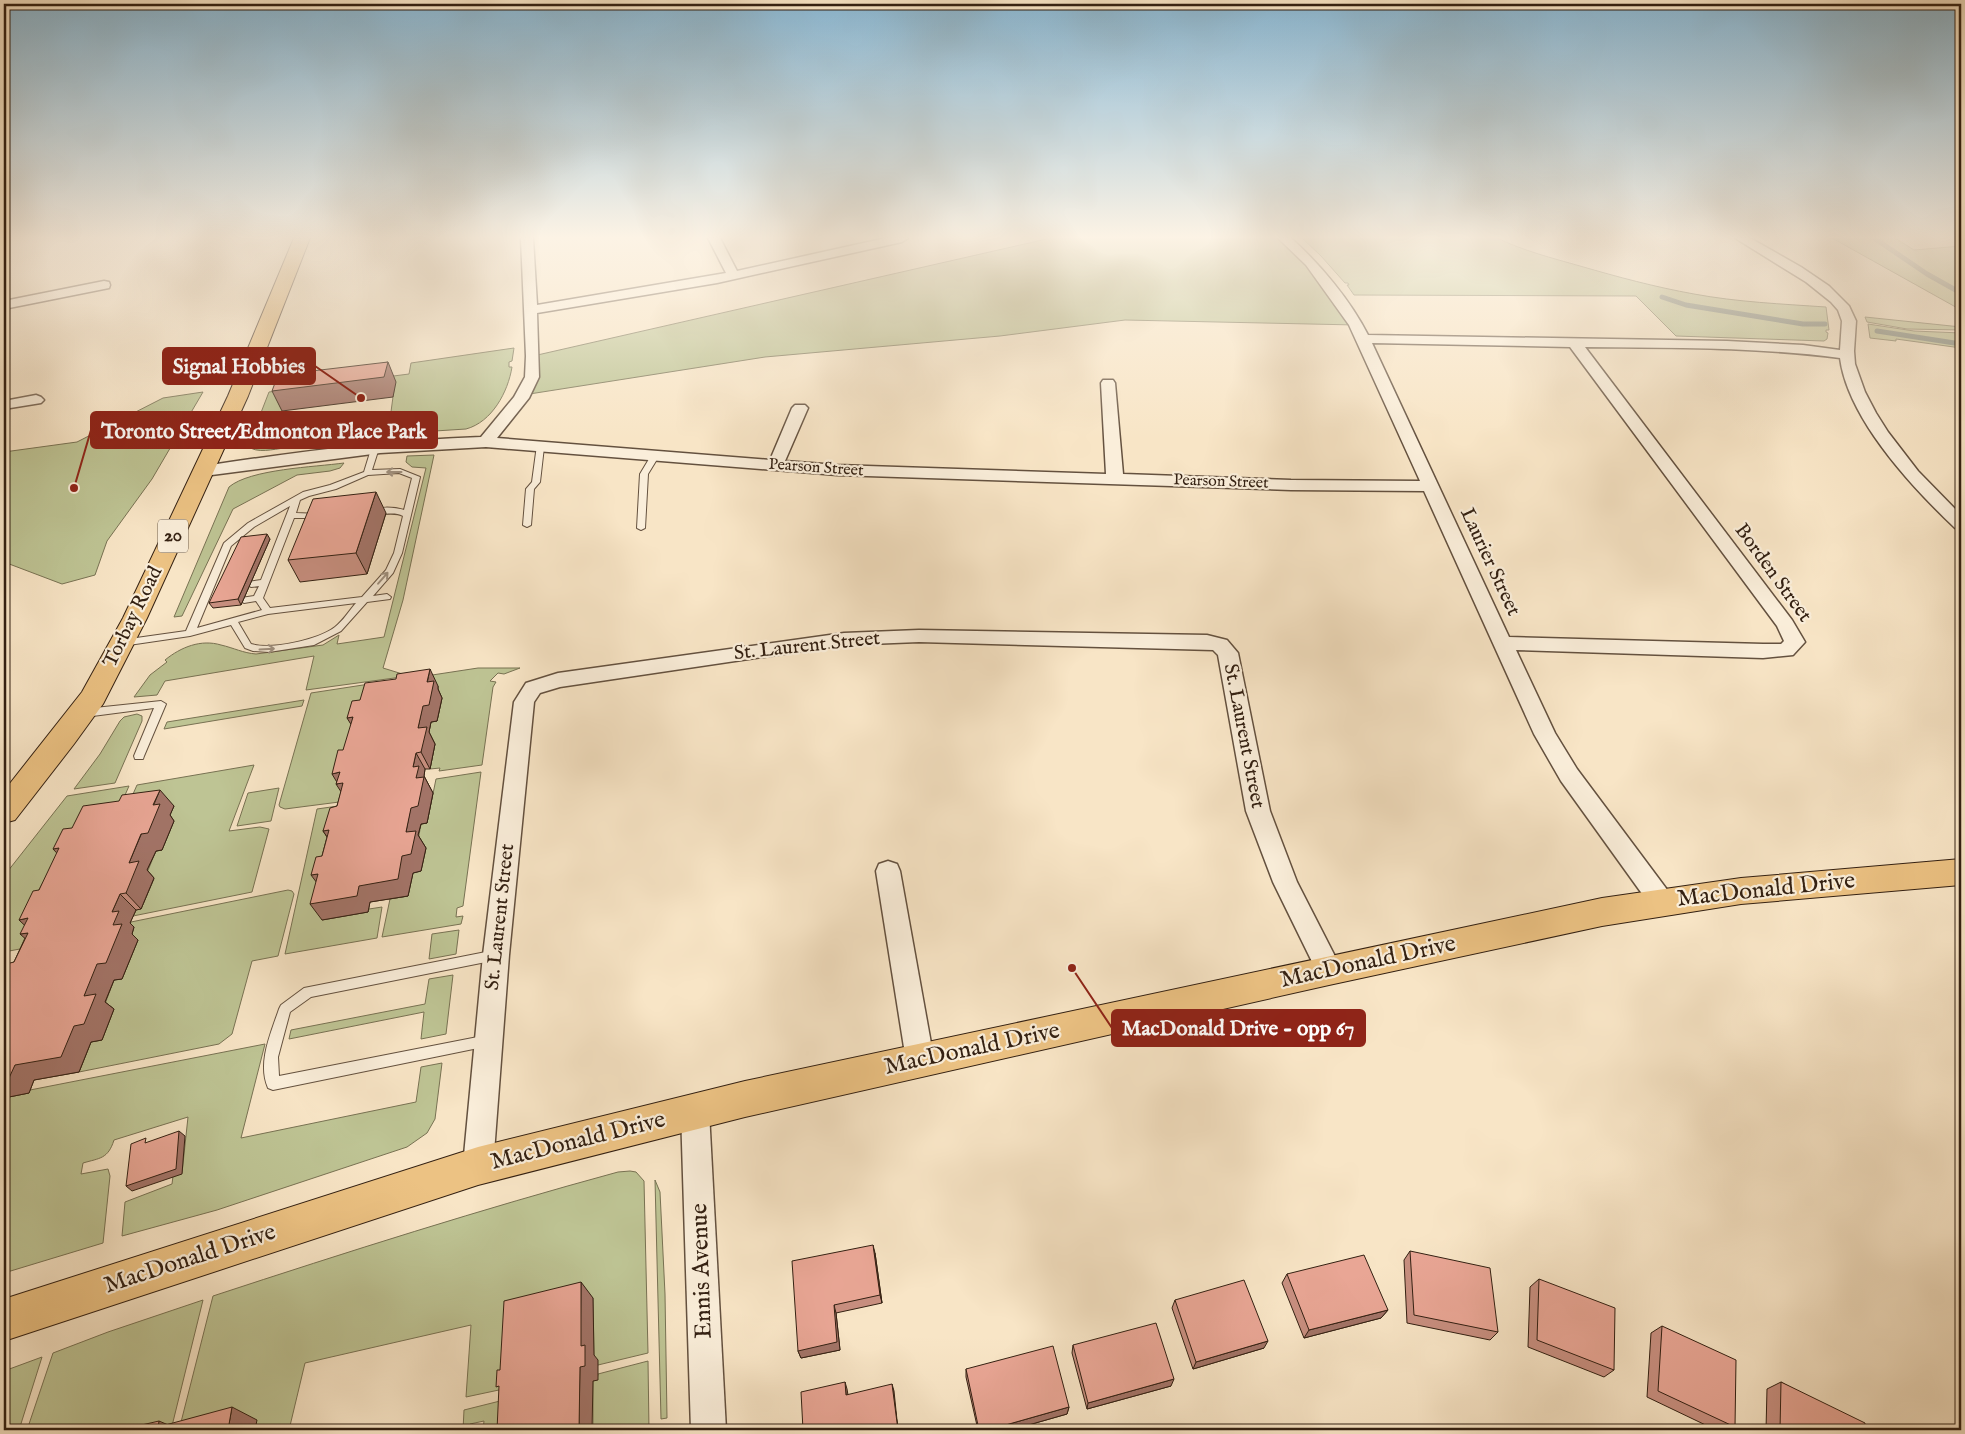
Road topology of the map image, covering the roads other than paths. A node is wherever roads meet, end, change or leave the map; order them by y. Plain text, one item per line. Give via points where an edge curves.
1 (275, 305) edge
2 (530, 305) edge
3 (564, 305) edge
4 (1341, 305) edge
5 (1840, 305) edge
6 (530, 310) junction
7 (1363, 339) junction
8 (1574, 342) junction
9 (1847, 355) junction
10 (1108, 384) dead end
11 (36, 400) dead end
12 (4, 405) edge
13 (800, 408) dead end
14 (291, 426) dead end
15 (486, 442) junction
16 (540, 447) junction
17 (374, 448) junction
18 (352, 450) junction
19 (655, 456) junction
20 (776, 466) junction
21 (204, 471) junction
22 (367, 473) junction
23 (1115, 479) junction
24 (1431, 486) junction
25 (297, 499) junction
26 (366, 512) edge
27 (291, 515) junction
28 (407, 515) junction
29 (333, 516) edge
30 (1961, 524) edge
31 (527, 525) dead end
32 (641, 528) dead end
33 (280, 543) junction
34 (268, 544) dead end
35 (242, 547) edge
36 (226, 548) junction
37 (275, 554) junction
38 (263, 556) dead end
39 (270, 569) junction
40 (257, 570) dead end
41 (264, 582) junction
42 (251, 584) dead end
43 (223, 587) edge
44 (209, 588) junction
45 (258, 598) junction
46 (387, 598) dead end
47 (244, 600) dead end
48 (364, 600) junction
49 (215, 602) edge
50 (202, 604) junction
51 (268, 611) junction
52 (233, 621) junction
53 (190, 634) junction
54 (122, 643) junction
55 (1503, 643) junction
56 (82, 713) junction
57 (139, 756) dead end
58 (4, 812) edge
59 (888, 871) dead end
60 (1961, 872) edge
61 (1662, 902) junction
62 (496, 955) junction
63 (1329, 970) junction
64 (488, 1041) junction
65 (920, 1060) junction
66 (696, 1112) junction
67 (478, 1166) junction
68 (4, 1320) edge
69 (709, 1430) edge

1 - 21 main road, Torbay Road / 20
2 - 6 street
3 - 6 street
4 - 7 street, Laurier Street
5 - 9 street via 1849,317
6 - 15 street via 534,356 532,377 521,398
7 - 8 street
7 - 24 street, Laurier Street
8 - 9 street via 1764,347
8 - 55 street, Borden Street via 1785,624 1795,642 1786,650 1763,651
9 - 30 street via 1857,392 1868,416 1910,470
10 - 23 street
11 - 12 street
13 - 20 street
14 - 18 lane via 360,417
15 - 16 street, Pearson Street
15 - 17 street, Pearson Street
16 - 19 street, Pearson Street
16 - 31 lane via 536,482 530,489
17 - 18 street, Pearson Street
17 - 22 lane
18 - 21 street, Pearson Street
19 - 20 street, Pearson Street
19 - 32 lane via 644,474
20 - 23 street, Pearson Street via 910,474
21 - 54 main road, Torbay Road / 20
22 - 25 lane
28 -> 22 lane via 416,477 400,471
23 - 24 street, Pearson Street
24 - 55 street, Laurier Street
25 - 27 lane
25 - 36 lane via 251,525
26 - 28 lane via 394,510
27 - 29 lane
27 - 33 lane
48 -> 28 lane via 396,561
33 - 34 lane
33 - 37 lane
35 - 36 lane
36 - 44 lane via 225,560
37 - 38 lane
37 - 39 lane
39 - 40 lane
39 - 41 lane
41 - 42 lane
41 - 45 lane
43 - 44 lane
44 - 50 lane
45 - 47 lane
45 - 51 lane
46 - 48 lane
48 - 51 lane
52 -> 48 lane via 248,646 269,649 314,642 345,623
49 - 50 lane
50 - 53 lane
51 - 52 lane
52 - 53 lane
53 - 54 lane
54 - 56 main road, Torbay Road / 20
55 - 61 street, Laurier Street via 1545,734 1569,775
56 - 57 lane via 161,704
56 - 58 main road, Torbay Road / 20
59 - 65 street
60 - 61 main road, MacDonald Drive via 1805,885
61 - 63 main road, MacDonald Drive via 1531,926
62 - 63 street, St. Laurent Street via 519,732 524,702 533,688 605,672 844,639 919,636 1207,642 1220,645 1228,653 1258,811 1285,882
62 - 64 street, St. Laurent Street
62 - 64 lane via 308,992 285,1009 270,1057 274,1084
63 - 65 main road, MacDonald Drive
64 - 67 street, St. Laurent Street
65 - 66 main road, MacDonald Drive
66 - 67 main road, MacDonald Drive
66 - 69 street, Ennis Avenue
67 - 68 main road, MacDonald Drive

